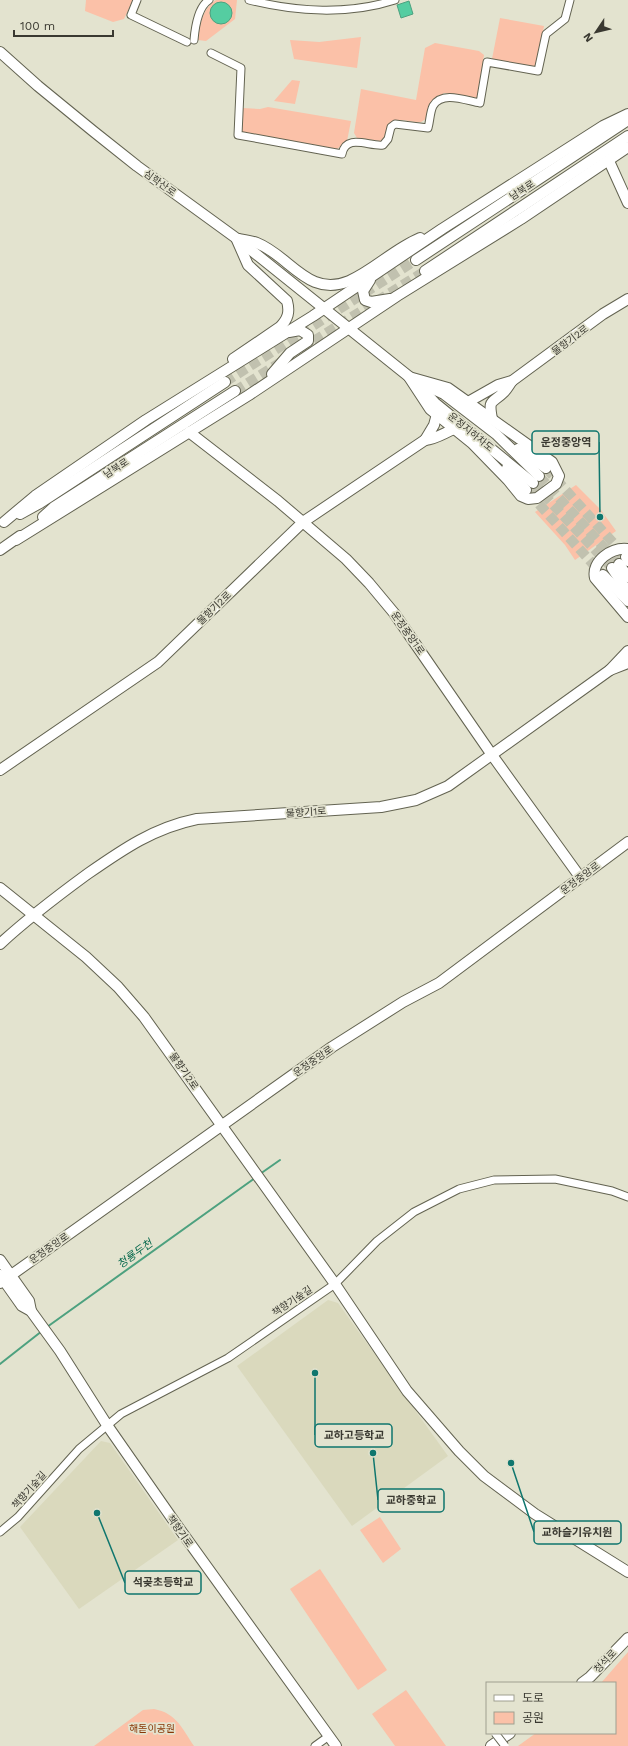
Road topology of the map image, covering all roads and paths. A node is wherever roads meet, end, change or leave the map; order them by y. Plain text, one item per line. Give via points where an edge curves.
1 (137, 0) edge
2 (209, 0) edge
3 (249, 0) edge
4 (396, 0) edge
5 (570, 0) edge
6 (0, 52) edge
7 (211, 53) dead end
8 (628, 114) edge
9 (628, 120) edge
10 (628, 136) edge
11 (628, 147) edge
12 (609, 161) junction
13 (628, 204) edge
14 (442, 229) junction
15 (236, 238) junction
16 (416, 260) tunnel mouth
17 (426, 271) tunnel mouth
18 (372, 276) junction
19 (397, 296) junction
20 (628, 299) edge
21 (325, 308) junction
22 (350, 328) junction
23 (286, 333) junction
24 (410, 378) junction
25 (512, 381) junction
26 (225, 382) tunnel mouth
27 (256, 390) junction
28 (235, 391) tunnel mouth
29 (468, 402) junction
30 (174, 403) junction
31 (437, 414) junction
32 (492, 419) junction
33 (454, 429) junction
34 (189, 432) junction
35 (496, 434) junction
36 (424, 440) junction
37 (546, 468) tunnel mouth
38 (303, 522) junction
39 (2, 523) edge
40 (16, 540) junction
41 (0, 550) edge
42 (622, 560) edge
43 (603, 575) tunnel mouth
44 (628, 577) edge
45 (628, 592) edge
46 (628, 601) edge
47 (628, 617) edge
48 (628, 651) edge
49 (628, 663) edge
50 (610, 670) junction
51 (492, 756) junction
52 (0, 770) edge
53 (628, 842) edge
54 (580, 877) junction
55 (0, 888) edge
56 (33, 915) junction
57 (0, 944) edge
58 (222, 1125) junction
59 (628, 1197) edge
60 (0, 1260) edge
61 (4, 1278) edge
62 (335, 1284) junction
63 (107, 1425) junction
64 (0, 1532) edge
65 (628, 1572) edge
66 (628, 1638) edge
67 (583, 1682) edge
68 (496, 1734) edge
69 (509, 1734) edge
70 (329, 1736) junction
71 (315, 1746) edge
72 (336, 1746) edge
73 (491, 1746) edge
74 (505, 1746) edge

1 - 2 street via 131,15 190,41
3 - 4 street via 294,9 340,9
5 - 7 street via 565,19 546,34 538,71 487,62 480,103 447,97 433,106 428,128 395,124 390,127 388,139 383,145 356,141 344,148 342,154 238,135 241,68
6 - 15 street, 심학산로 via 124,156
8 - 14 street via 603,126
9 - 16 street, 남북로
10 - 17 street, 남북로
11 - 12 street
12 - 13 street
12 - 19 street
14 - 15 street via 406,244 348,281 331,285 309,280 258,243
14 - 18 street
15 - 21 street, 심학산로
15 - 30 street via 248,265 287,300 289,308 286,320 280,327
18 - 19 street via 363,291 365,300 383,301
18 - 21 street
19 - 22 street
20 - 25 street, 물향기2로 via 603,314
21 - 22 street, 심학산로
21 - 23 street
22 - 24 street, 심학산로
22 - 27 street
23 - 27 street via 300,330 308,335 308,341 290,353
23 - 30 street
24 - 29 street via 448,388
24 - 31 street
24 - 35 street via 444,394
24 - 35 street, 운정지하차도 via 435,403 533,483
25 - 29 street via 498,385
25 - 32 street via 491,404
26 - 39 street, 남북로 via 40,503
27 - 34 street
28 - 40 street, 남북로 via 54,507
29 - 32 street
30 - 39 street via 34,496
31 - 33 street
31 - 36 street via 434,425
32 - 33 street via 552,462 558,476 556,484 537,498 528,499 521,496 472,443
33 - 36 street via 434,439
34 - 38 street, 운정중앙1로
34 - 40 street
35 - 37 street
36 - 38 street, 물향기2로
38 - 51 street, 운정중앙1로 via 346,559 394,613
38 - 52 street, 물향기2로 via 158,662
40 - 41 street, 남북로
42 - 44 street
42 - 45 street
42 - 47 street via 616,549 599,561 594,572 596,578
43 - 46 street
48 - 50 street
49 - 50 street
50 - 51 street, 물향기1로
51 - 54 street, 운정중앙1로
51 - 56 street, 물향기1로 via 433,794 402,804 197,818 177,823 130,844
53 - 54 street, 운정중앙로
54 - 58 street, 운정중앙로 via 439,983 403,1002 332,1047
55 - 56 street, 물향기2로
56 - 57 street, 물향기1로
56 - 58 street, 물향기2로 via 86,957 139,1011
58 - 61 street, 운정중앙로
58 - 62 street, 물향기2로
59 - 62 street, 책향기숲길 via 555,1179 494,1180 459,1189 414,1212 377,1241
60 - 61 street, 책향기로
61 - 63 street, 책향기로 via 29,1301 30,1311 60,1351
62 - 63 street, 책향기숲길 via 228,1358 161,1391
62 - 65 street via 407,1391 484,1476 535,1514
63 - 64 street, 책향기숲길 via 79,1449 18,1518
63 - 70 street, 책향기로
66 - 67 street, 청석로
68 - 74 street, bridge
69 - 73 street
70 - 71 street
70 - 72 street, 책향기로

